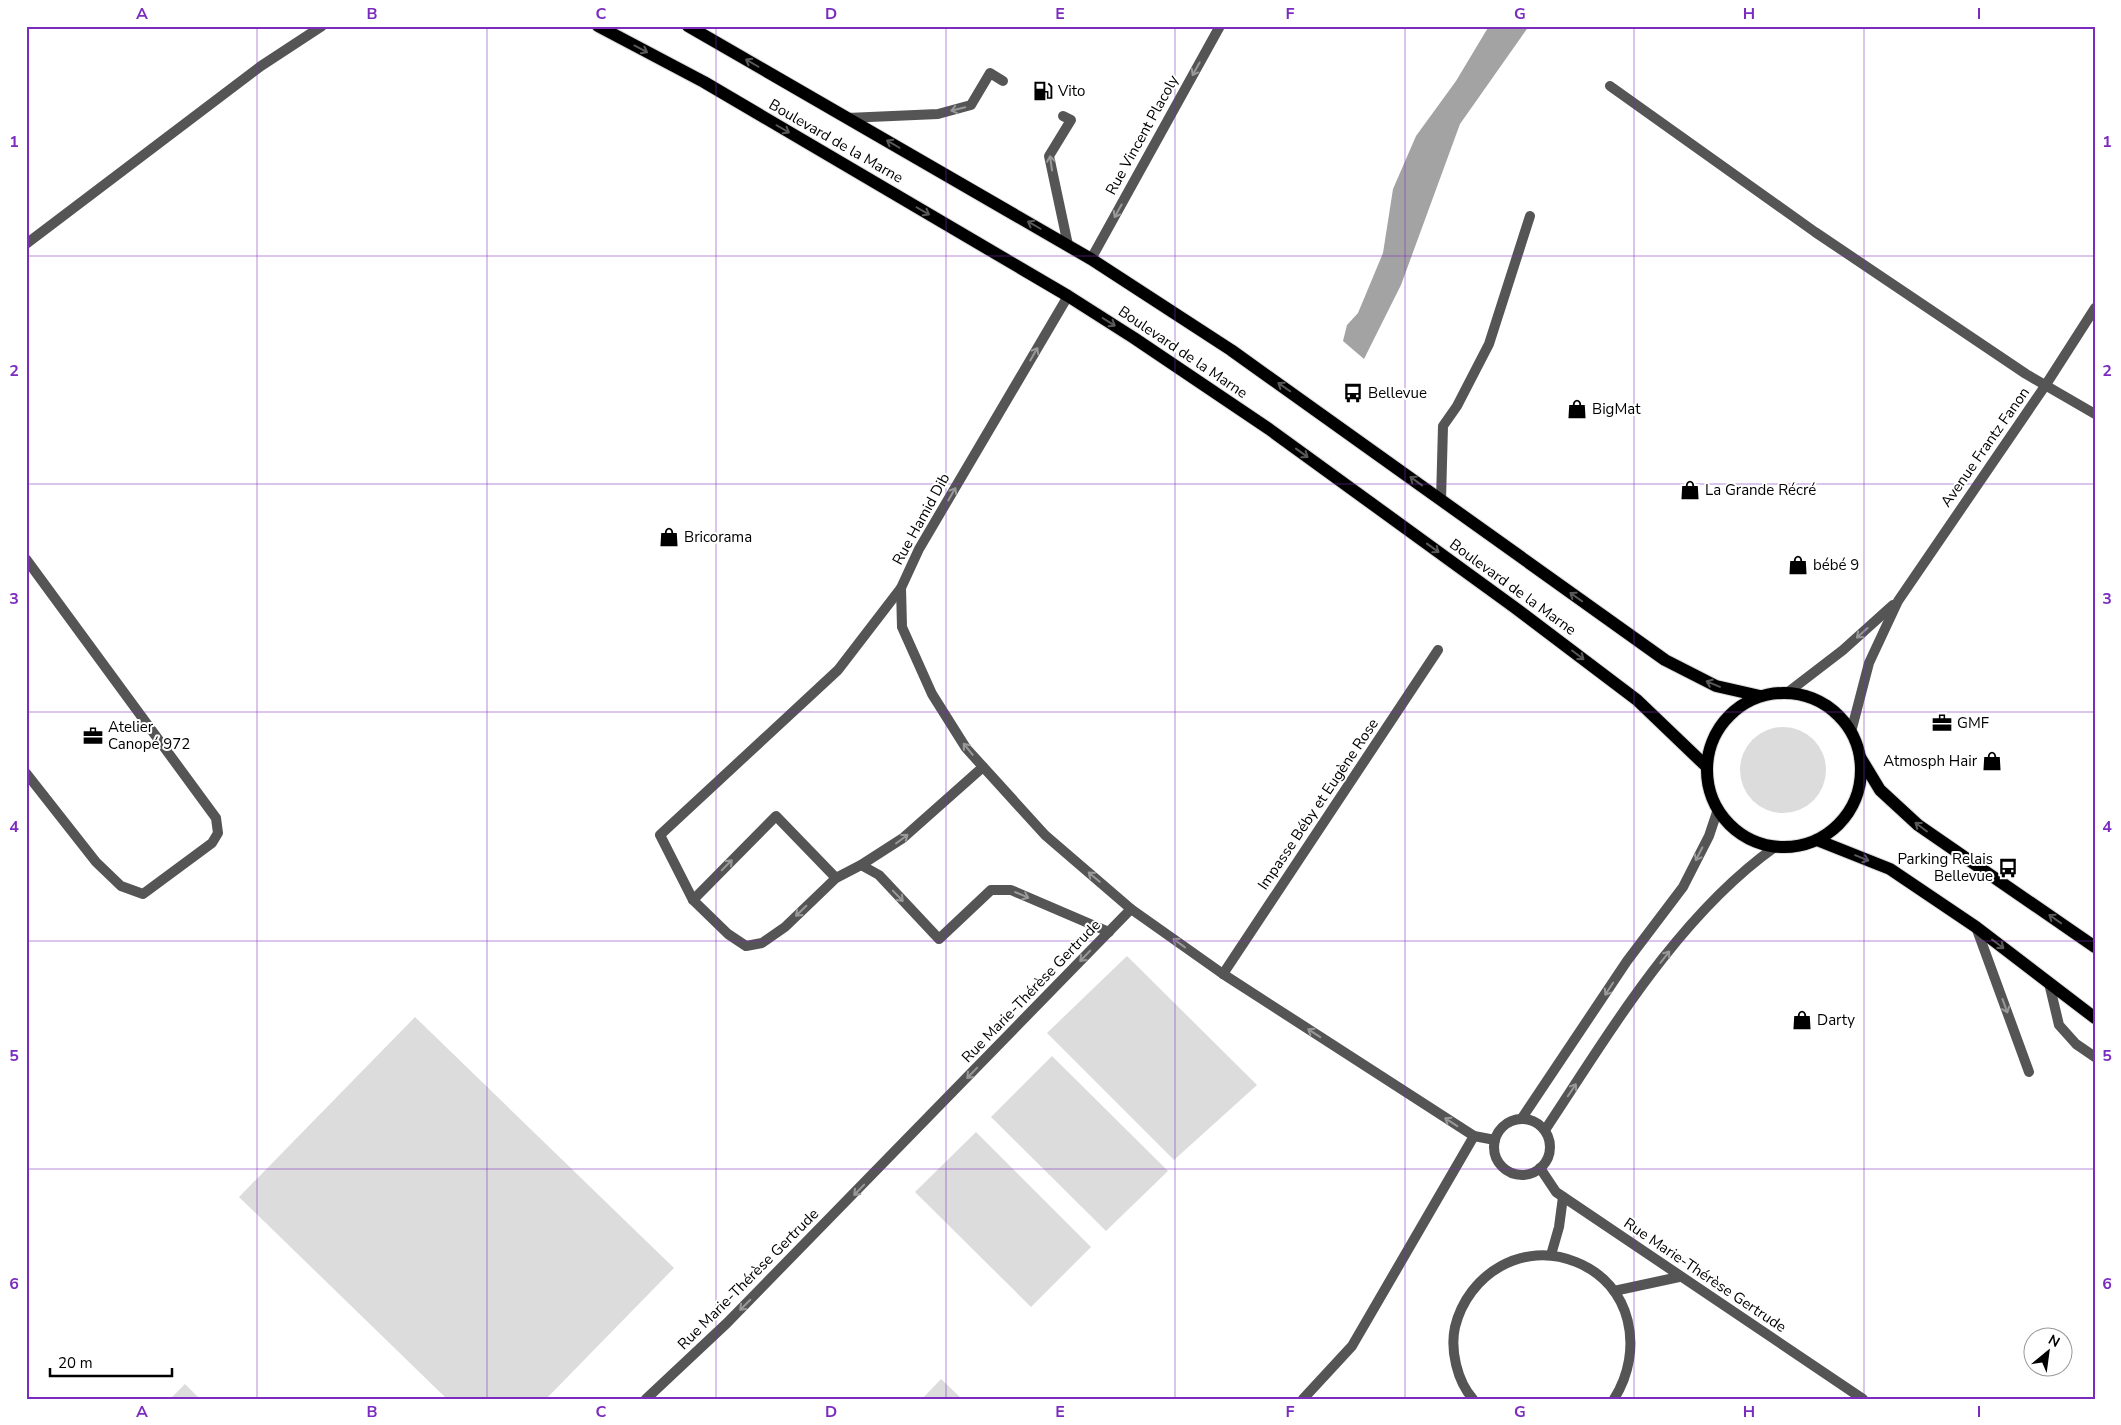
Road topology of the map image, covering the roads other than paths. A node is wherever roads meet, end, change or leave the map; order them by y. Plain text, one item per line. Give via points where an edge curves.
1 (322, 26) edge
2 (598, 26) edge
3 (688, 26) edge
4 (1220, 26) edge
5 (1003, 81) dead end
6 (1610, 86) dead end
7 (1063, 116) dead end
8 (847, 118) junction
9 (1530, 216) dead end
10 (26, 244) edge
11 (1068, 245) junction
12 (1091, 258) junction
13 (1068, 296) junction
14 (2095, 308) edge
15 (2045, 386) junction
16 (2095, 414) edge
17 (1442, 500) junction
18 (26, 559) edge
19 (901, 588) junction
20 (1898, 601) junction
21 (1438, 650) dead end
22 (1787, 693) junction
23 (1760, 696) junction
24 (1851, 732) junction
25 (1860, 756) junction
26 (983, 766) junction
27 (1706, 767) junction
28 (26, 773) edge
29 (1718, 809) junction
30 (1817, 840) junction
31 (1775, 847) junction
32 (861, 865) junction
33 (836, 878) junction
34 (693, 900) junction
35 (1131, 909) junction
36 (1976, 927) junction
37 (1109, 932) junction
38 (2095, 947) edge
39 (1223, 974) junction
40 (2050, 983) junction
41 (2095, 1018) edge
42 (2095, 1057) edge
43 (2029, 1072) dead end
44 (1522, 1118) junction
45 (1545, 1130) junction
46 (1474, 1136) junction
47 (1495, 1140) junction
48 (1540, 1168) junction
49 (1563, 1197) junction
50 (1551, 1256) junction
51 (1680, 1277) junction
52 (1614, 1291) junction
53 (646, 1399) edge
54 (1303, 1399) edge
55 (1473, 1399) edge
56 (1614, 1399) edge
57 (1863, 1399) edge

1 - 10 street via 261,66
2 -> 13 main road, Boulevard de la Marne via 704,82
8 -> 3 main road, Boulevard de la Marne
4 -> 12 street, Rue Vincent Placoly
5 -> 8 street via 990,73 971,106 938,114
6 - 15 street via 1815,232
11 -> 7 street via 1049,156 1070,120
11 -> 8 main road, Boulevard de la Marne
9 - 17 street via 1489,344 1443,426
11 - 12 main road, Boulevard de la Marne
17 -> 12 main road, Boulevard de la Marne via 1231,350
19 -> 13 street, Rue Hamid Dib via 919,549
13 -> 27 main road, Boulevard de la Marne via 1269,429 1514,607 1637,700
14 - 15 street, Avenue Frantz Fanon
15 - 16 street
15 - 20 street, Avenue Frantz Fanon
23 -> 17 main road, Boulevard de la Marne via 1716,686 1665,660
18 - 28 street via 216,818 218,833 212,844 144,894 121,886 96,862
26 -> 19 street, Rue Hamid Dib via 966,748 932,694 902,627
19 - 34 street via 838,670 660,836
20 -> 22 street, Avenue Frantz Fanon via 1843,650
20 - 24 street, Avenue Frantz Fanon via 1869,664
21 - 39 street, Impasse Béby et Eugène Rose
22 - 23 main road
22 - 24 main road via 1813,699 1835,712
23 - 27 main road via 1739,707 1722,723 1711,744
24 - 25 main road
25 - 30 main road via 1860,781 1853,806 1837,826
38 -> 25 main road via 1918,825 1880,790
32 -> 26 street via 903,838
35 -> 26 street, Rue Hamid Dib via 1045,836
27 - 29 main road
29 - 31 main road via 1733,827 1752,840
29 -> 44 street via 1709,836 1683,887 1627,962
30 - 31 main road
30 -> 36 main road via 1890,869
45 -> 31 street via 1650,977 1707,904
32 - 33 street
32 -> 37 street via 879,875 940,939 991,890 1011,890
33 -> 34 street via 784,927 762,943 746,946 728,934
34 -> 33 street via 776,816
35 - 37 street, Rue Marie-Thérèse Gertrude
39 -> 35 street
36 -> 40 main road
36 -> 43 street
37 -> 53 street, Rue Marie-Thérèse Gertrude via 734,1316
46 -> 39 street
40 - 41 main road
40 - 42 street via 2059,1025 2076,1044
44 - 45 street
44 - 47 street via 1505,1124
45 - 48 street via 1550,1149
46 - 47 street
46 - 54 street via 1352,1346
47 - 48 street via 1496,1158 1509,1172 1528,1174
48 - 49 street, Rue Marie-Thérèse Gertrude
49 - 50 street
49 - 51 street, Rue Marie-Thérèse Gertrude
50 - 52 street via 1575,1261 1597,1273
50 - 55 street via 1522,1258 1496,1268 1474,1286 1459,1310 1453,1338 1456,1366
51 - 52 street
51 - 57 street, Rue Marie-Thérèse Gertrude
52 - 56 street via 1627,1316 1632,1344 1628,1373

